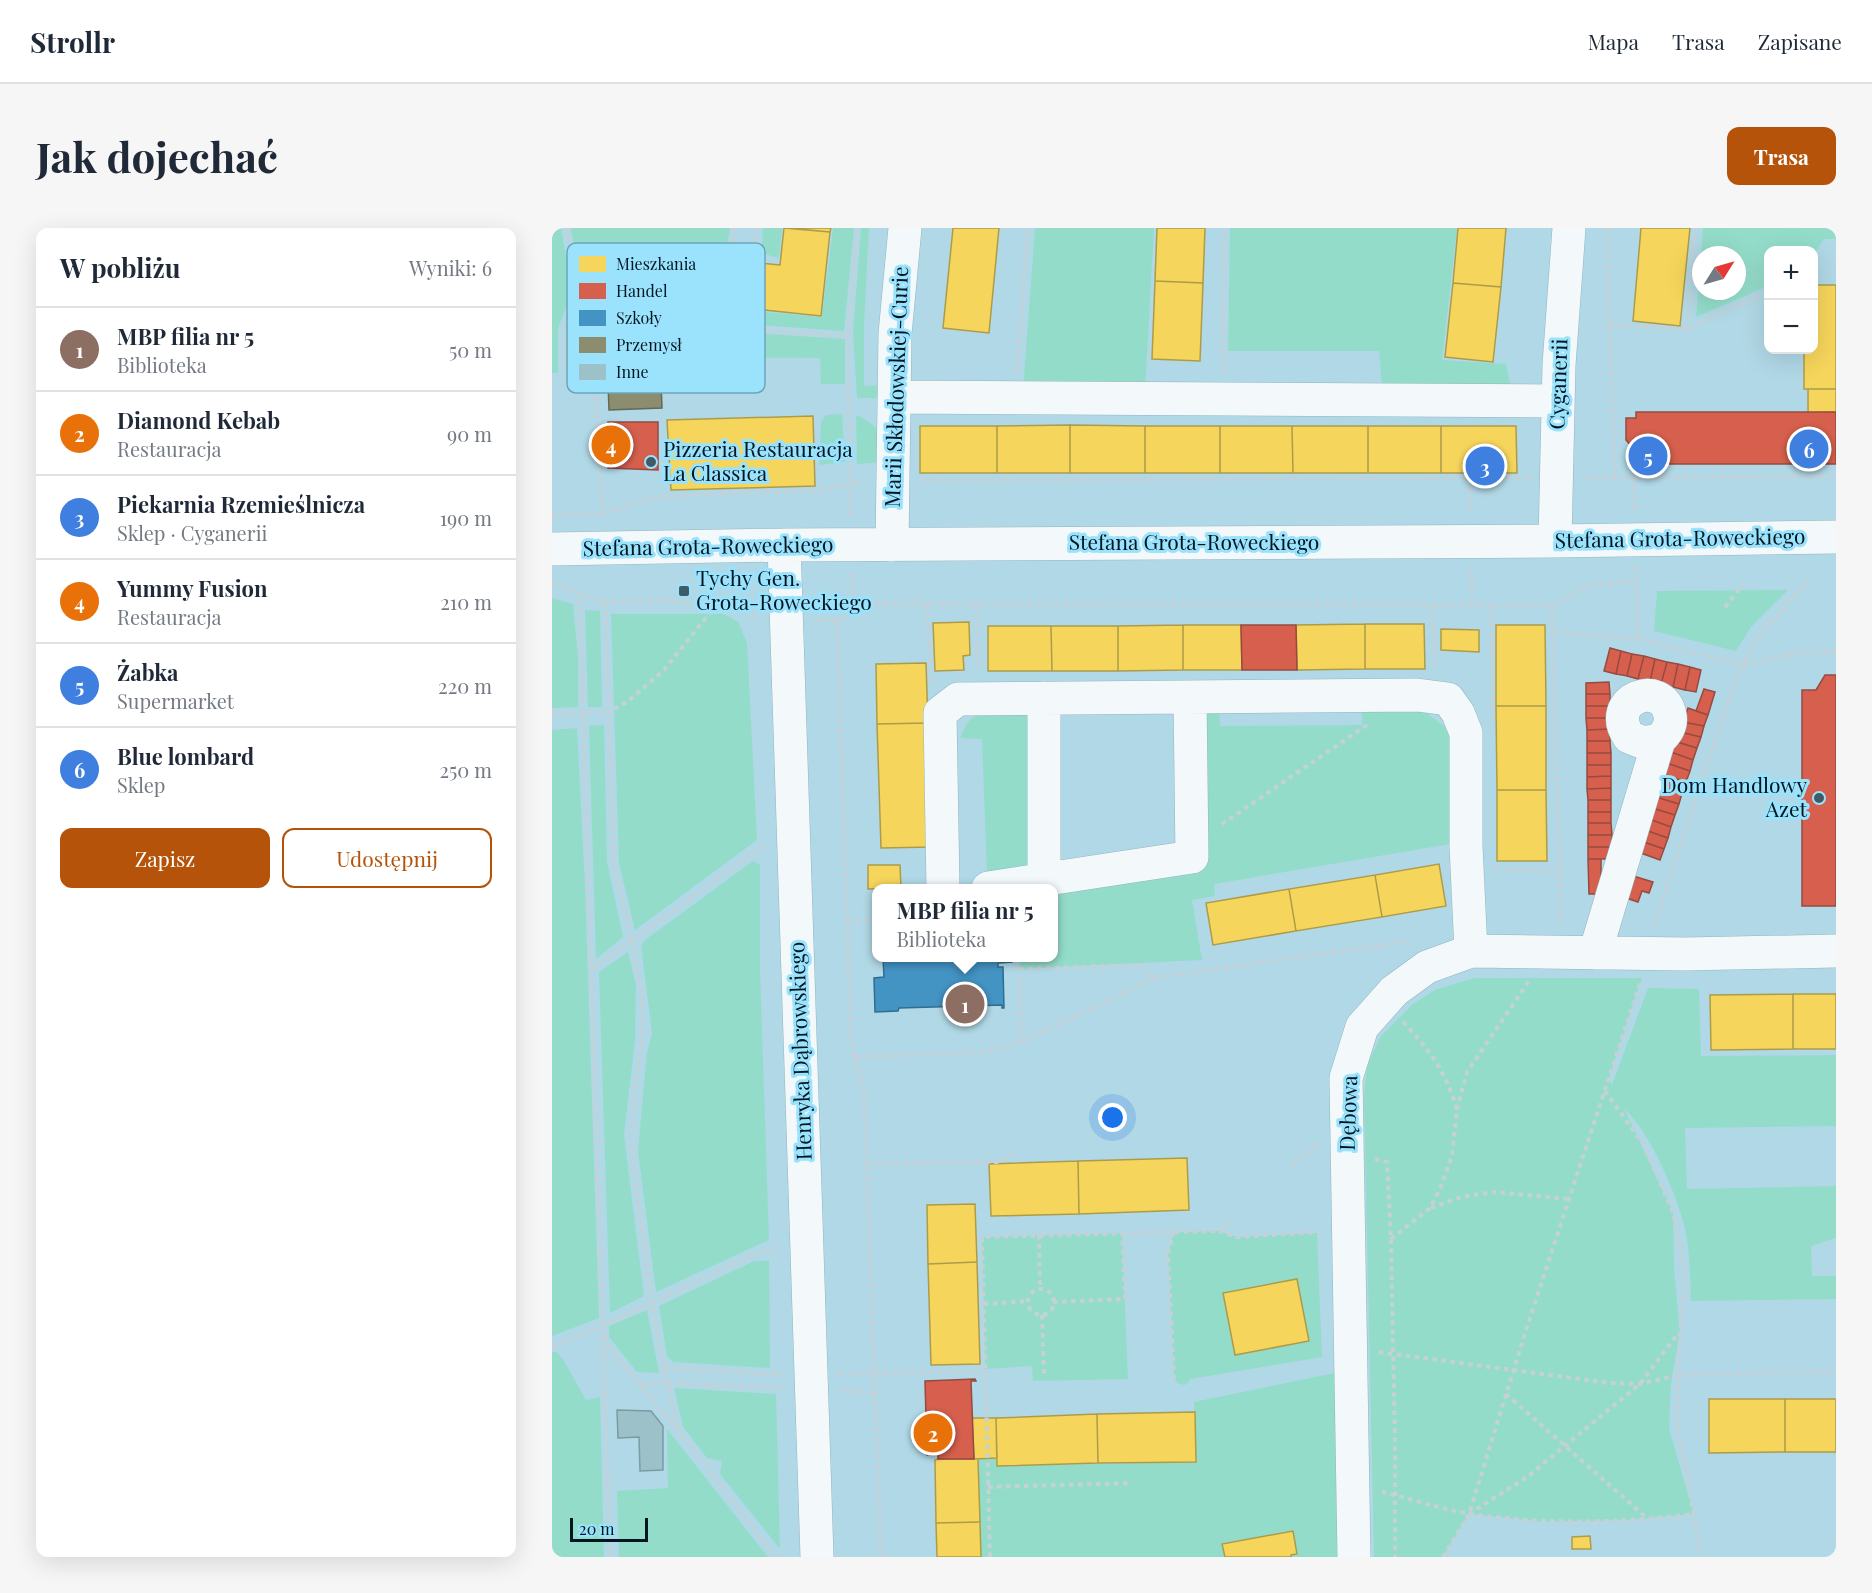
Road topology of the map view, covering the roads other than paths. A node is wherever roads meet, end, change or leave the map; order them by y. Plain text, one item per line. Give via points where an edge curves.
1 (904, 228) edge
2 (1569, 228) edge
3 (894, 397) junction
4 (1558, 402) junction
5 (1836, 537) edge
6 (1555, 541) junction
7 (784, 545) junction
8 (892, 545) junction
9 (552, 549) edge
10 (1190, 697) junction
11 (1044, 698) junction
12 (1659, 740) dead end
13 (1044, 881) junction
14 (943, 884) edge
15 (1020, 884) edge
16 (1471, 951) junction
17 (1836, 951) edge
18 (1595, 953) junction
19 (817, 1557) edge
20 (1354, 1557) edge

1 - 3 street, Marii Skłodowskiej-Curie
2 - 4 street, Cyganerii
3 - 4 street
3 - 8 street, Marii Skłodowskiej-Curie
4 - 6 street, Cyganerii
5 - 6 street, Stefana Grota-Roweckiego
6 - 8 street, Stefana Grota-Roweckiego
7 - 8 street, Stefana Grota-Roweckiego
7 - 9 street, Stefana Grota-Roweckiego
7 - 19 street, Henryka Dąbrowskiego
10 - 11 street
10 - 13 street via 1192,857
10 - 16 street via 1417,695 1448,699 1466,733
11 - 13 street
11 - 14 street via 958,699 940,713
12 - 18 street
13 - 15 street
16 - 18 street, Dębowa
16 - 20 street, Dębowa via 1427,967 1394,991 1362,1027 1346,1078
17 - 18 street, Dębowa

